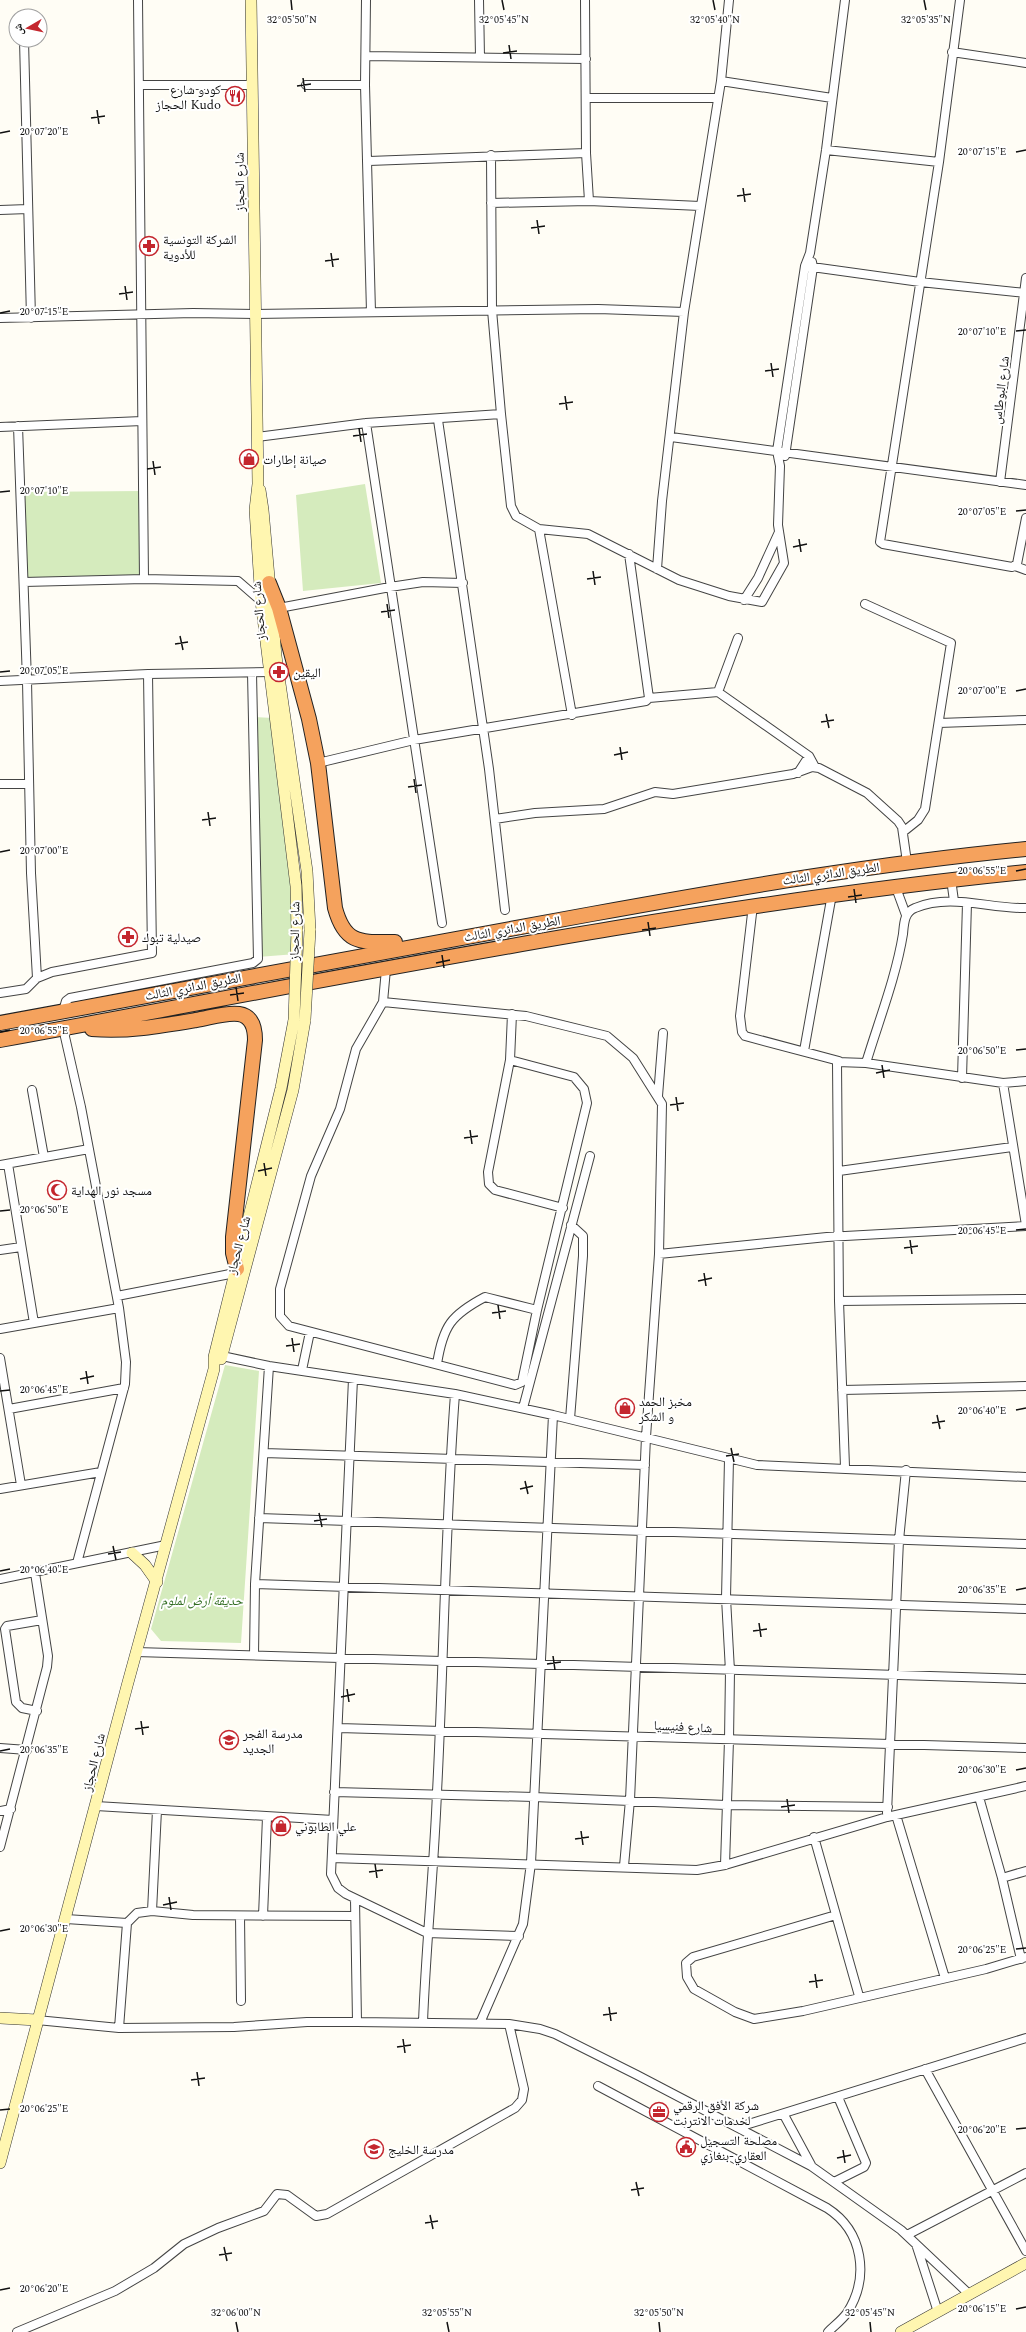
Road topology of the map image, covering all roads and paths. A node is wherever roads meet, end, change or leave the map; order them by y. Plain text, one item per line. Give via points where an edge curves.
1 (138, 0) edge
2 (251, 0) edge
3 (366, 0) edge
4 (479, 0) edge
5 (585, 0) edge
6 (729, 0) edge
7 (845, 0) edge
8 (960, 0) edge
9 (24, 48) edge
10 (952, 52) junction
11 (366, 56) junction
12 (480, 57) junction
13 (586, 58) junction
14 (1026, 63) edge
15 (721, 81) junction
16 (140, 85) junction
17 (252, 85) junction
18 (306, 85) dead end
19 (366, 85) junction
20 (586, 98) junction
21 (718, 98) junction
22 (832, 98) junction
23 (826, 150) junction
24 (586, 153) junction
25 (491, 155) junction
26 (369, 161) junction
27 (939, 162) junction
28 (589, 201) junction
29 (491, 203) junction
30 (700, 206) junction
31 (28, 209) junction
32 (0, 210) edge
33 (809, 266) junction
34 (1026, 278) edge
35 (920, 282) junction
36 (1025, 293) edge
37 (492, 310) junction
38 (371, 312) junction
39 (684, 312) junction
40 (255, 314) junction
41 (141, 315) junction
42 (0, 318) edge
43 (31, 318) junction
44 (501, 414) junction
45 (438, 420) junction
46 (142, 421) junction
47 (366, 423) junction
48 (18, 426) junction
49 (0, 427) edge
50 (671, 437) junction
51 (257, 438) junction
52 (777, 451) junction
53 (786, 452) junction
54 (780, 466) junction
55 (892, 466) junction
56 (1000, 482) junction
57 (258, 484) junction
58 (1026, 485) edge
59 (1026, 518) edge
60 (539, 529) junction
61 (779, 532) junction
62 (629, 554) junction
63 (1015, 566) junction
64 (657, 569) junction
65 (1026, 570) edge
66 (144, 579) junction
67 (24, 582) junction
68 (269, 583) junction
69 (463, 583) junction
70 (390, 586) junction
71 (744, 600) junction
72 (261, 601) junction
73 (865, 604) dead end
74 (279, 608) junction
75 (738, 638) dead end
76 (270, 672) junction
77 (252, 673) junction
78 (148, 674) junction
79 (27, 681) junction
80 (0, 682) edge
81 (718, 692) junction
82 (649, 698) junction
83 (572, 715) junction
84 (1026, 720) edge
85 (940, 723) junction
86 (483, 729) junction
87 (414, 740) junction
88 (810, 756) junction
89 (318, 763) junction
90 (816, 767) junction
91 (798, 773) junction
92 (0, 784) edge
93 (29, 784) junction
94 (495, 819) junction
95 (903, 832) junction
96 (1026, 849) edge
97 (907, 862) junction
98 (1026, 872) edge
99 (951, 879) junction
100 (895, 885) junction
101 (832, 894) junction
102 (954, 901) junction
103 (967, 903) junction
104 (753, 905) junction
105 (1026, 908) edge
106 (505, 910) dead end
107 (906, 915) junction
108 (442, 923) dead end
109 (429, 942) junction
110 (386, 969) junction
111 (36, 978) junction
112 (0, 993) edge
113 (383, 1002) junction
114 (63, 1011) junction
115 (512, 1014) junction
116 (299, 1020) junction
117 (0, 1023) edge
118 (68, 1027) junction
119 (663, 1033) dead end
120 (0, 1040) edge
121 (804, 1051) junction
122 (510, 1060) junction
123 (839, 1061) junction
124 (866, 1063) junction
125 (962, 1078) junction
126 (1026, 1081) edge
127 (1003, 1083) junction
128 (32, 1090) dead end
129 (658, 1096) junction
130 (1012, 1146) junction
131 (89, 1149) junction
132 (590, 1156) dead end
133 (44, 1157) junction
134 (4, 1164) edge
135 (839, 1171) junction
136 (563, 1208) junction
137 (571, 1225) junction
138 (1026, 1225) edge
139 (840, 1237) junction
140 (21, 1247) junction
141 (0, 1250) edge
142 (659, 1254) junction
143 (236, 1271) junction
144 (117, 1296) junction
145 (1026, 1300) edge
146 (839, 1301) junction
147 (119, 1308) junction
148 (537, 1310) junction
149 (34, 1323) junction
150 (0, 1329) edge
151 (310, 1332) junction
152 (222, 1356) junction
153 (0, 1358) edge
154 (437, 1364) junction
155 (269, 1366) junction
156 (214, 1369) junction
157 (302, 1370) junction
158 (353, 1378) junction
159 (1026, 1386) edge
160 (124, 1388) junction
161 (842, 1390) junction
162 (455, 1394) junction
163 (523, 1408) junction
164 (9, 1409) junction
165 (554, 1415) junction
166 (570, 1419) junction
167 (646, 1438) junction
168 (264, 1453) junction
169 (348, 1456) junction
170 (450, 1458) junction
171 (729, 1459) junction
172 (550, 1463) junction
173 (645, 1465) junction
174 (845, 1467) junction
175 (906, 1470) junction
176 (101, 1472) junction
177 (1026, 1477) edge
178 (21, 1486) junction
179 (0, 1489) edge
180 (259, 1518) junction
181 (345, 1522) junction
182 (448, 1524) junction
183 (547, 1526) junction
184 (642, 1532) junction
185 (729, 1534) junction
186 (899, 1540) junction
187 (1026, 1544) edge
188 (166, 1545) junction
189 (132, 1553) junction
190 (77, 1563) junction
191 (35, 1573) junction
192 (0, 1579) edge
193 (157, 1582) junction
194 (255, 1584) junction
195 (343, 1586) junction
196 (445, 1589) junction
197 (544, 1593) junction
198 (639, 1596) junction
199 (726, 1598) junction
200 (896, 1603) junction
201 (1026, 1609) edge
202 (42, 1620) junction
203 (136, 1652) junction
204 (254, 1655) junction
205 (340, 1656) junction
206 (443, 1659) junction
207 (540, 1663) junction
208 (636, 1667) junction
209 (730, 1671) junction
210 (893, 1675) junction
211 (1026, 1678) edge
212 (37, 1711) junction
213 (339, 1728) junction
214 (440, 1730) junction
215 (537, 1733) junction
216 (632, 1735) junction
217 (729, 1740) junction
218 (890, 1744) junction
219 (0, 1748) edge
220 (1026, 1748) edge
221 (27, 1750) junction
222 (1026, 1786) edge
223 (334, 1792) junction
224 (437, 1794) junction
225 (978, 1796) junction
226 (534, 1797) junction
227 (630, 1800) junction
228 (726, 1805) junction
229 (96, 1806) junction
230 (888, 1807) junction
231 (11, 1809) junction
232 (157, 1810) junction
233 (0, 1811) edge
234 (892, 1816) junction
235 (267, 1817) junction
236 (333, 1820) junction
237 (814, 1838) junction
238 (0, 1847) edge
239 (332, 1858) junction
240 (433, 1860) junction
241 (531, 1863) junction
242 (725, 1865) junction
243 (624, 1866) junction
244 (1026, 1871) edge
245 (1002, 1878) junction
246 (355, 1899) junction
247 (152, 1911) junction
248 (836, 1915) junction
249 (240, 1916) junction
250 (263, 1916) junction
251 (355, 1916) junction
252 (66, 1919) junction
253 (127, 1923) junction
254 (427, 1933) junction
255 (519, 1936) junction
256 (1023, 1958) edge
257 (945, 1978) junction
258 (859, 1996) junction
259 (241, 2001) dead end
260 (0, 2018) edge
261 (37, 2020) junction
262 (357, 2022) junction
263 (423, 2022) junction
264 (480, 2023) junction
265 (509, 2024) junction
266 (119, 2028) junction
267 (1026, 2038) edge
268 (925, 2069) junction
269 (598, 2086) dead end
270 (838, 2097) junction
271 (784, 2115) junction
272 (740, 2128) junction
273 (0, 2163) edge
274 (811, 2166) junction
275 (1026, 2173) edge
276 (834, 2182) junction
277 (993, 2191) junction
278 (907, 2235) junction
279 (916, 2243) junction
280 (1026, 2251) edge
281 (1026, 2263) edge
282 (969, 2294) junction
283 (938, 2312) junction
284 (17, 2332) edge
285 (828, 2332) edge
286 (901, 2332) edge

1 - 16 street
2 - 17 main road, شارع الحجاز
3 - 11 street
4 - 12 street
5 - 13 street
6 - 15 street
7 - 22 street
8 - 10 street
9 - 31 street
10 - 14 street
10 - 27 street
11 - 12 street
11 - 19 street
12 - 13 street
13 - 20 street
15 - 21 street
15 - 22 street
16 - 17 street
16 - 41 street
17 - 40 main road, شارع الحجاز
18 - 19 street
19 - 26 street
20 - 21 street
20 - 24 street
21 - 30 street
22 - 23 street
23 - 27 street
23 - 33 street
24 - 25 street
24 - 28 street
25 - 26 street
25 - 29 street
26 - 38 street
27 - 35 street
28 - 29 street
28 - 30 street
29 - 37 street
30 - 39 street
31 - 32 street
31 - 43 street
33 - 35 street
33 - 52 street
33 - 53 street
34 - 36 street, شارع البوطاس
35 - 36 street
35 - 55 street
36 - 56 street, شارع البوطاس
37 - 38 street
37 - 39 street via 598,309
37 - 44 street
38 - 40 street
39 - 50 street
40 - 41 street
40 - 51 main road, شارع الحجاز
41 - 43 street
41 - 46 street
42 - 43 street
44 - 45 street
44 - 60 street via 511,506 516,516
45 - 47 street
45 - 69 street
46 - 48 street
46 - 66 street
47 - 51 street
47 - 70 street
48 - 49 street
48 - 67 street
50 - 52 street
50 - 64 street via 662,501
51 - 57 main road, شارع الحجاز
52 - 53 street
52 - 54 street
53 - 54 street
53 - 55 street
54 - 61 street
55 - 56 street
55 - 63 street via 880,543 1009,568
56 - 58 street
57 - 68 main road, شارع الحجاز via 263,504
57 - 72 main road, شارع الحجاز via 255,510
59 - 63 street
60 - 62 street via 584,533
60 - 83 street
61 - 71 street via 758,578
61 - 71 street via 784,563 762,602
62 - 64 street
62 - 82 street
63 - 65 street
64 - 71 street via 687,583
66 - 67 street
66 - 72 street via 238,581
67 - 79 street
68 - 74 highway
68 - 116 main road, شارع الحجاز, bridge via 276,656 307,871 310,930
69 - 70 street via 423,582
69 - 86 street
70 - 74 street
70 - 87 street
72 - 76 main road, شارع الحجاز
73 - 85 street via 950,641 952,646
74 - 89 highway via 309,719
75 - 81 street
76 - 77 street
76 - 116 main road, شارع الحجاز, bridge via 270,694 296,886
77 - 78 street
77 - 114 street via 258,959 253,963 70,998 66,1001
78 - 79 street
78 - 111 street via 152,953 61,969
79 - 80 street
79 - 93 street
81 - 82 street
81 - 88 street
82 - 83 street via 646,701
83 - 86 street
84 - 85 street
85 - 95 street via 926,809 918,820
86 - 87 street
86 - 94 street
87 - 89 street
87 - 108 street
88 - 90 street
88 - 91 street
89 - 109 highway via 335,908 340,925 349,936 364,942
90 - 91 street
90 - 95 street via 867,793 898,821
91 - 94 street via 673,794 655,792 604,809 535,813
92 - 93 street
93 - 111 street
94 - 106 street
95 - 97 street
96 - 97 highway, الطريق الدائري الثالث
97 - 109 highway, الطريق الدائري الثالث via 786,880
98 - 99 highway, الطريق الدائري الثالث
99 - 100 highway, الطريق الدائري الثالث
99 - 102 street
100 - 101 highway, الطريق الدائري الثالث
100 - 107 street
101 - 104 highway, الطريق الدائري الثالث
101 - 121 street
102 - 103 street
102 - 107 street via 922,905
103 - 105 street
103 - 125 street
104 - 110 highway, الطريق الدائري الثالث
104 - 121 street via 740,1016 742,1032 745,1036
107 - 124 street via 900,951
109 - 114 highway, الطريق الدائري الثالث
110 - 113 street
110 - 118 highway, الطريق الدائري الثالث
111 - 112 street via 26,988
113 - 115 street
113 - 151 street via 356,1049 340,1109 311,1176 280,1289 280,1316 296,1329
114 - 117 highway, الطريق الدائري الثالث
115 - 122 street
115 - 129 street via 608,1036 633,1058
116 - 143 main road, شارع الحجاز
116 - 152 main road, شارع الحجاز via 293,1090
118 - 120 highway, الطريق الدائري الثالث
118 - 131 street
118 - 143 highway via 99,1030 145,1028 239,1014 252,1022 256,1040 233,1237
119 - 129 street
121 - 123 street
122 - 136 street via 574,1077 584,1089 587,1104
122 - 136 street via 488,1172 489,1184 494,1190
123 - 124 street
123 - 135 street
124 - 125 street
125 - 127 street
126 - 127 street
127 - 130 street
128 - 133 street
129 - 142 street via 662,1109
130 - 135 street
130 - 138 street
131 - 133 street
131 - 144 street
132 - 137 street
133 - 134 street
134 - 140 street
135 - 139 street
136 - 148 street
137 - 163 street
137 - 166 street via 583,1236 583,1256
138 - 139 street
139 - 142 street
139 - 146 street
140 - 141 street
140 - 149 street
142 - 167 street
143 - 144 street
143 - 156 main road, شارع الحجاز via 214,1357
144 - 147 street
145 - 146 street
146 - 161 street
147 - 149 street
147 - 160 street via 126,1362
148 - 154 street via 485,1297 457,1314 441,1340
148 - 154 street via 520,1384
149 - 150 street
151 - 154 street
151 - 157 street
152 - 155 street
152 - 156 main road, شارع الحجاز
153 - 164 street
155 - 157 street
155 - 168 street
156 - 188 main road, شارع الحجاز
157 - 158 street
158 - 162 street
158 - 169 street
159 - 161 street
160 - 164 street
160 - 176 street
161 - 174 street
162 - 163 street
162 - 170 street
163 - 165 street
164 - 178 street
165 - 166 street
165 - 172 street
166 - 167 street
167 - 171 street
167 - 173 street
168 - 169 street
168 - 180 street
169 - 170 street
169 - 181 street
170 - 172 street
170 - 182 street
171 - 174 street via 757,1465
171 - 185 street
172 - 173 street
172 - 183 street
173 - 184 street
174 - 175 street
175 - 177 street
175 - 186 street
176 - 178 street
176 - 190 street
178 - 179 street
180 - 181 street
180 - 194 street
181 - 182 street
181 - 195 street
182 - 183 street
182 - 196 street
183 - 184 street
183 - 197 street
184 - 185 street
184 - 198 street
185 - 186 street
185 - 199 street
186 - 187 street
186 - 200 street
188 - 189 street
188 - 193 main road, شارع الحجاز
189 - 190 street
189 - 193 main road via 145,1564
190 - 191 street
191 - 192 street
191 - 202 street
193 - 203 main road, شارع الحجاز
194 - 195 street
194 - 204 street
195 - 196 street
195 - 205 street
196 - 197 street
196 - 206 street
197 - 198 street
197 - 207 street
198 - 199 street
198 - 208 street
199 - 200 street
199 - 209 street
200 - 201 street
200 - 210 street
202 - 212 street via 48,1656
202 - 212 street via 7,1626 4,1629 16,1702 22,1708
203 - 204 street
203 - 229 main road, شارع الحجاز
204 - 205 street
205 - 206 street
205 - 213 street
206 - 207 street
206 - 214 street
207 - 208 street
207 - 215 street
208 - 209 street
208 - 216 street
209 - 210 street
209 - 217 street
210 - 211 street
210 - 218 street
212 - 221 street
213 - 214 street, شارع فنيسيا
213 - 223 street
214 - 215 street, شارع فنيسيا
214 - 224 street
215 - 216 street, شارع فنيسيا
215 - 226 street
216 - 217 street, شارع فنيسيا
216 - 227 street
217 - 218 street, شارع فنيسيا
217 - 228 street
218 - 220 street, شارع فنيسيا
218 - 230 street
219 - 221 street
221 - 231 street
222 - 225 street
223 - 224 street
223 - 236 street
224 - 226 street
224 - 240 street
225 - 234 street
225 - 245 street
226 - 227 street
226 - 241 street
227 - 228 street
227 - 243 street
228 - 230 street
228 - 242 street
229 - 232 street
229 - 252 main road, شارع الحجاز
230 - 234 street
231 - 233 street
231 - 238 street
232 - 235 street
232 - 247 street
234 - 237 street
234 - 257 street
235 - 236 street
235 - 250 street
236 - 239 street
237 - 242 street
237 - 248 street
239 - 240 street
239 - 246 street via 334,1882 338,1888
240 - 241 street
240 - 254 street
241 - 243 street
241 - 255 street via 527,1902
242 - 243 street via 682,1870
244 - 245 street
245 - 256 street
246 - 251 street
246 - 254 street
247 - 249 street
247 - 253 street via 137,1913
248 - 258 street
248 - 258 street via 693,1957 686,1963 687,1977 694,1989 735,2012 754,2019 803,2011
249 - 250 street
249 - 259 street
250 - 251 street
251 - 262 street
252 - 253 street
252 - 261 main road, شارع الحجاز
253 - 266 street
254 - 255 street
254 - 263 street
255 - 264 street
256 - 257 street
257 - 258 street
260 - 261 main road
261 - 266 street
261 - 273 main road, شارع الحجاز
262 - 263 street
262 - 266 street
263 - 264 street
264 - 265 street
265 - 272 street via 555,2034
265 - 284 street via 524,2089 522,2100 515,2108 327,2214 316,2216 287,2195 277,2194 264,2211 184,2244 154,2268 115,2291
267 - 268 street
268 - 270 street
268 - 277 street
269 - 285 street via 827,2208 845,2223 858,2247 860,2276 856,2296 846,2314
270 - 271 street
270 - 276 street via 866,2163 864,2167
271 - 272 street
271 - 274 street
272 - 274 street
274 - 276 street
275 - 277 street
276 - 278 street
277 - 278 street
277 - 280 street
278 - 279 street
279 - 282 street
279 - 283 street
281 - 282 main road
282 - 283 main road
283 - 286 main road

